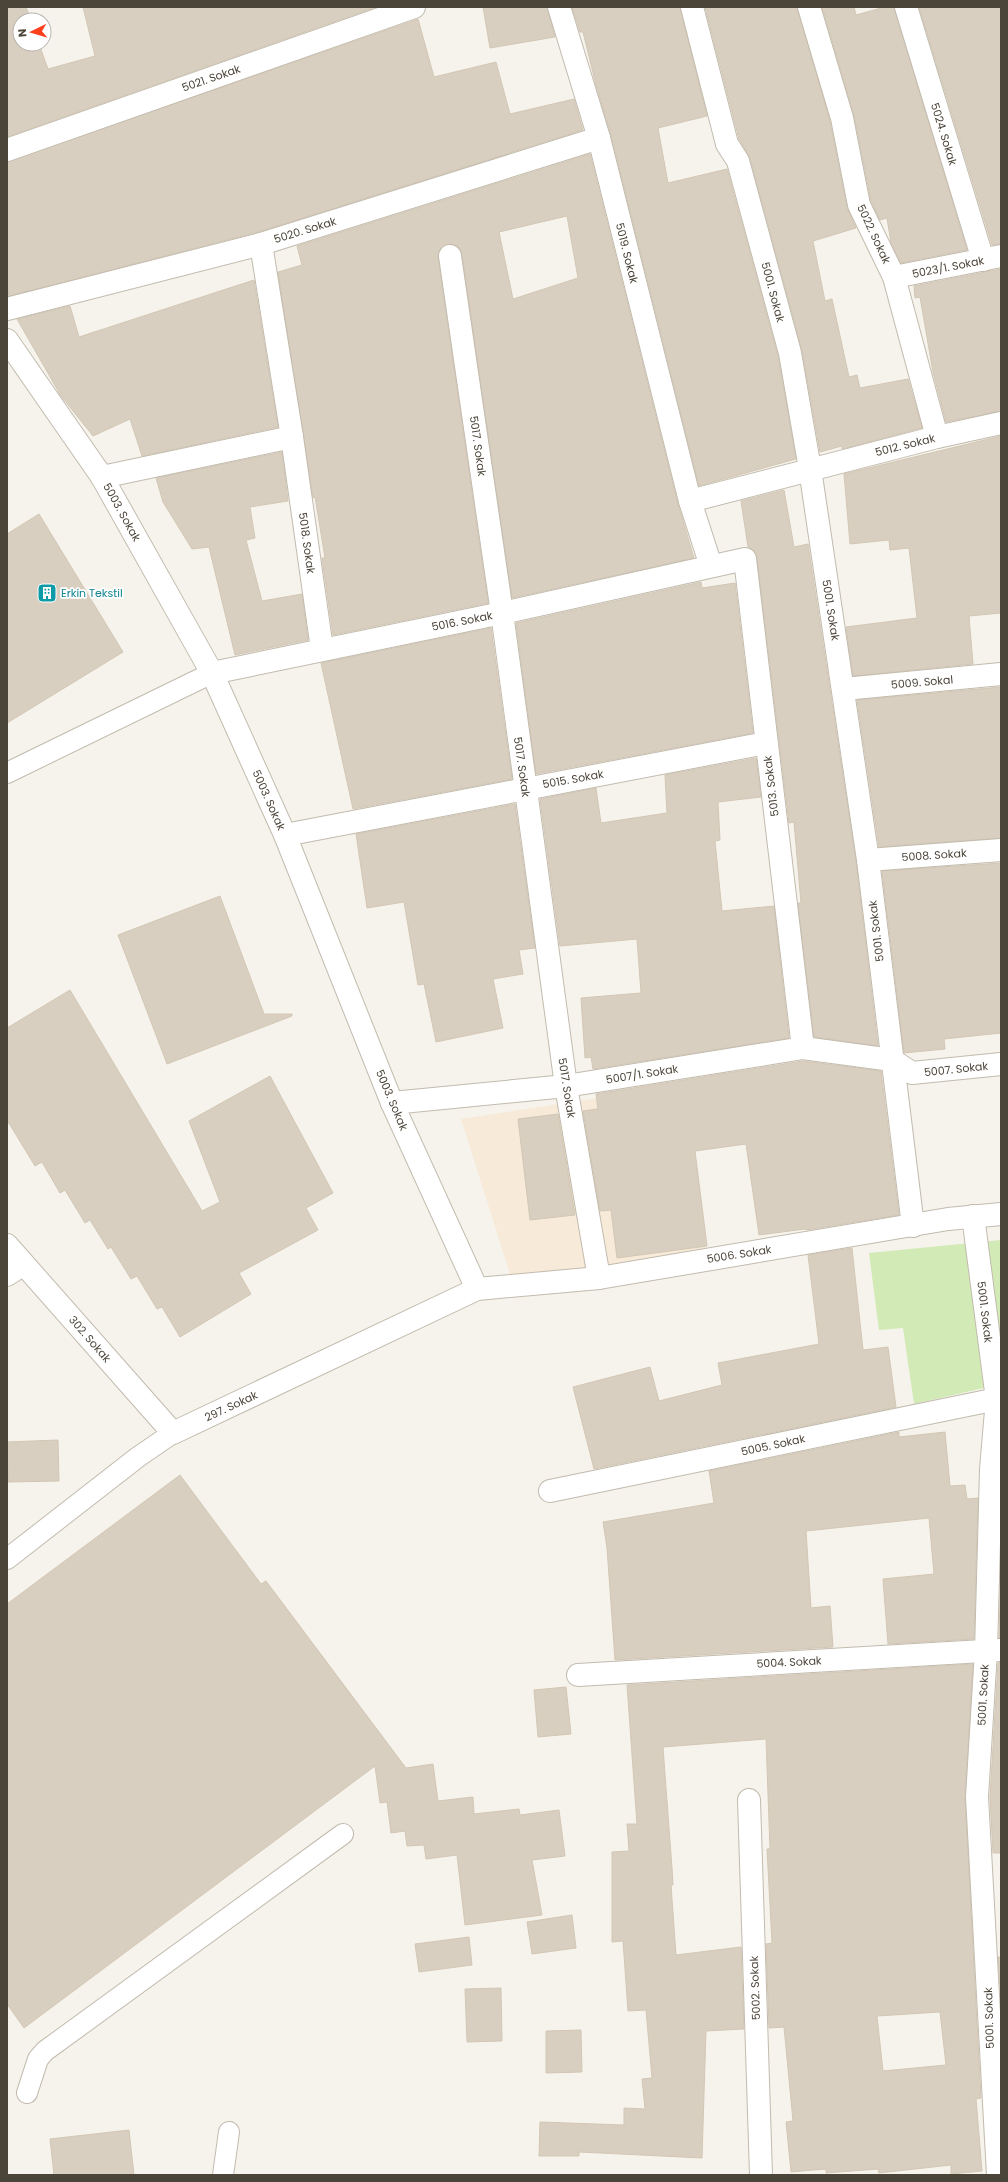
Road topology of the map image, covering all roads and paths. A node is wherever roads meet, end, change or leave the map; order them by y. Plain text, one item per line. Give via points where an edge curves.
1 (414, 7) edge
2 (559, 7) edge
3 (692, 7) edge
4 (809, 7) edge
5 (906, 7) edge
6 (599, 138) junction
7 (7, 150) edge
8 (261, 244) junction
9 (450, 256) dead end
10 (992, 258) edge
11 (894, 277) junction
12 (7, 309) edge
13 (7, 340) edge
14 (1001, 423) edge
15 (292, 437) junction
16 (937, 437) junction
17 (810, 469) junction
18 (102, 477) junction
19 (690, 501) junction
20 (711, 566) junction
21 (502, 613) junction
22 (322, 649) junction
23 (212, 673) junction
24 (1001, 674) edge
25 (844, 689) junction
26 (766, 743) junction
27 (7, 773) edge
28 (525, 788) junction
29 (285, 835) junction
30 (1001, 850) edge
31 (868, 860) junction
32 (803, 1048) junction
33 (892, 1060) junction
34 (1001, 1064) edge
35 (566, 1086) junction
36 (392, 1104) junction
37 (1001, 1214) edge
38 (973, 1216) junction
39 (913, 1226) junction
40 (7, 1245) edge
41 (15, 1270) edge
42 (600, 1278) junction
43 (477, 1289) junction
44 (997, 1399) junction
45 (173, 1433) junction
46 (996, 1468) edge
47 (550, 1491) dead end
48 (7, 1559) edge
49 (994, 1650) edge
50 (578, 1675) dead end
51 (749, 1800) dead end
52 (343, 1834) dead end
53 (27, 2093) dead end
54 (229, 2132) dead end
55 (223, 2175) edge
56 (761, 2175) edge
57 (998, 2175) edge

1 - 7 street, 5021. Sokak
2 - 6 street, 5019. Sokak
3 - 17 street, 5001. Sokak via 727,144 738,161 790,353
4 - 11 street, 5022. Sokak via 842,118 859,205
5 - 10 street, 5024. Sokak
6 - 8 street, 5020. Sokak
6 - 19 street, 5019. Sokak
8 - 12 street, 5020. Sokak
8 - 15 street, 5018. Sokak
9 - 21 street, 5017. Sokak
10 - 11 street, 5023/1. Sokak
11 - 16 street, 5022. Sokak
13 - 18 street, 5003. Sokak
14 - 16 street, 5012. Sokak
15 - 18 street
15 - 22 street, 5018. Sokak
16 - 17 street, 5012. Sokak
17 - 19 street, 5012. Sokak
17 - 25 street, 5001. Sokak
18 - 23 street, 5003. Sokak
19 - 20 street, 5019. Sokak
20 - 21 street, 5016. Sokak
20 - 26 street, 5013. Sokak via 745,559
21 - 22 street, 5016. Sokak
21 - 28 street, 5017. Sokak
22 - 23 street, 5016. Sokak
23 - 27 lane
23 - 29 street, 5003. Sokak
24 - 25 street, 5009. Sokal
25 - 31 street, 5001. Sokak
26 - 28 street, 5015. Sokak
26 - 32 street, 5013. Sokak
28 - 29 street, 5015. Sokak
28 - 35 street, 5017. Sokak
29 - 36 street, 5003. Sokak
30 - 31 street, 5008. Sokak
31 - 33 street, 5001. Sokak
32 - 33 street, 5007/1. Sokak
32 - 35 street, 5007/1. Sokak
33 - 34 street, 5007. Sokak via 912,1073
33 - 39 street, 5001. Sokak
35 - 36 street, 5007/1. Sokak
35 - 42 street, 5017. Sokak
36 - 43 street, 5003. Sokak
37 - 38 street, 5006. Sokak
38 - 39 street, 5006. Sokak
38 - 44 street, 5001. Sokak
39 - 42 street, 5006. Sokak
40 - 41 street, 302. Sokak
41 - 45 street, 302. Sokak
42 - 43 street, 5006. Sokak
43 - 45 street, 297. Sokak
44 - 46 street, 5001. Sokak
44 - 47 street, 5005. Sokak
45 - 48 lane, 297. Sokak via 138,1457
46 - 49 street, 5001. Sokak
49 - 50 street, 5004. Sokak
49 - 57 street, 5001. Sokak via 977,1797
51 - 56 street, 5002. Sokak
52 - 53 lane via 45,2051 38,2059
54 - 55 lane

